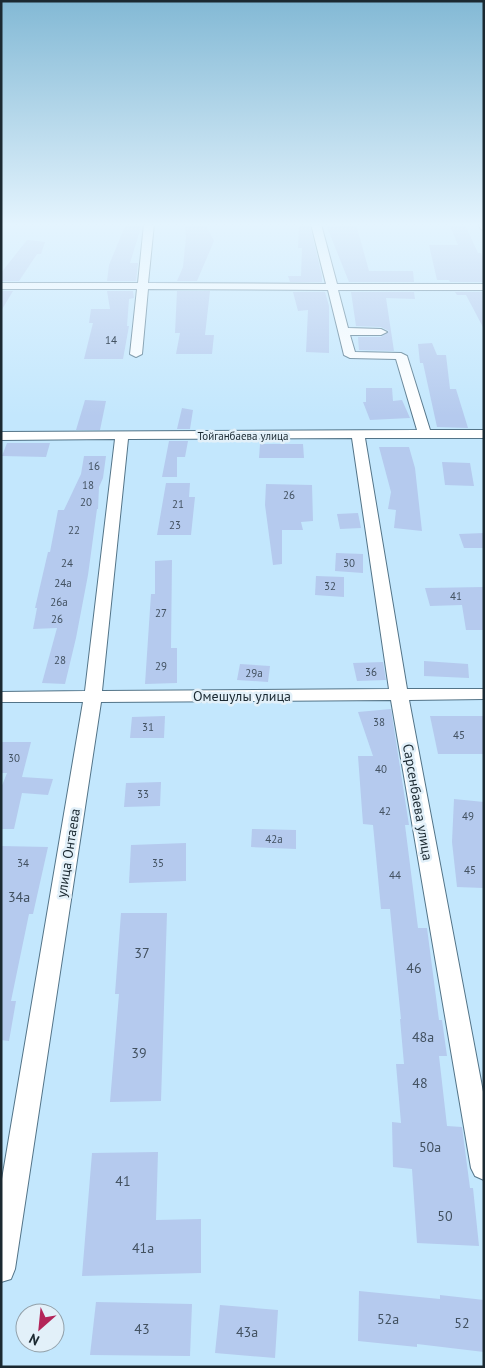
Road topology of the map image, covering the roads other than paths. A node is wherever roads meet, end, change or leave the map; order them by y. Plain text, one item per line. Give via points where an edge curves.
1 (143, 288) edge
2 (333, 288) edge
3 (344, 331) junction
4 (381, 332) dead end
5 (136, 354) dead end
6 (484, 434) edge
7 (358, 435) junction
8 (425, 435) junction
9 (1, 436) edge
10 (122, 436) junction
11 (484, 694) edge
12 (398, 695) junction
13 (1, 697) edge
14 (93, 697) junction
15 (484, 1168) edge
16 (1, 1269) edge

1 - 5 street
2 - 3 street
3 - 4 street
3 - 8 street via 350,355 402,356
6 - 8 street, Тойганбаева улица
7 - 8 street, Тойганбаева улица
7 - 10 street, Тойганбаева улица
7 - 12 street, Сарсенбаева улица
9 - 10 street, Тойганбаева улица
10 - 14 street, улица Онтаева
11 - 12 street, Омешулы улица
12 - 14 street, Омешулы улица
12 - 15 street, Сарсенбаева улица
13 - 14 street, Омешулы улица
14 - 16 street, улица Онтаева

